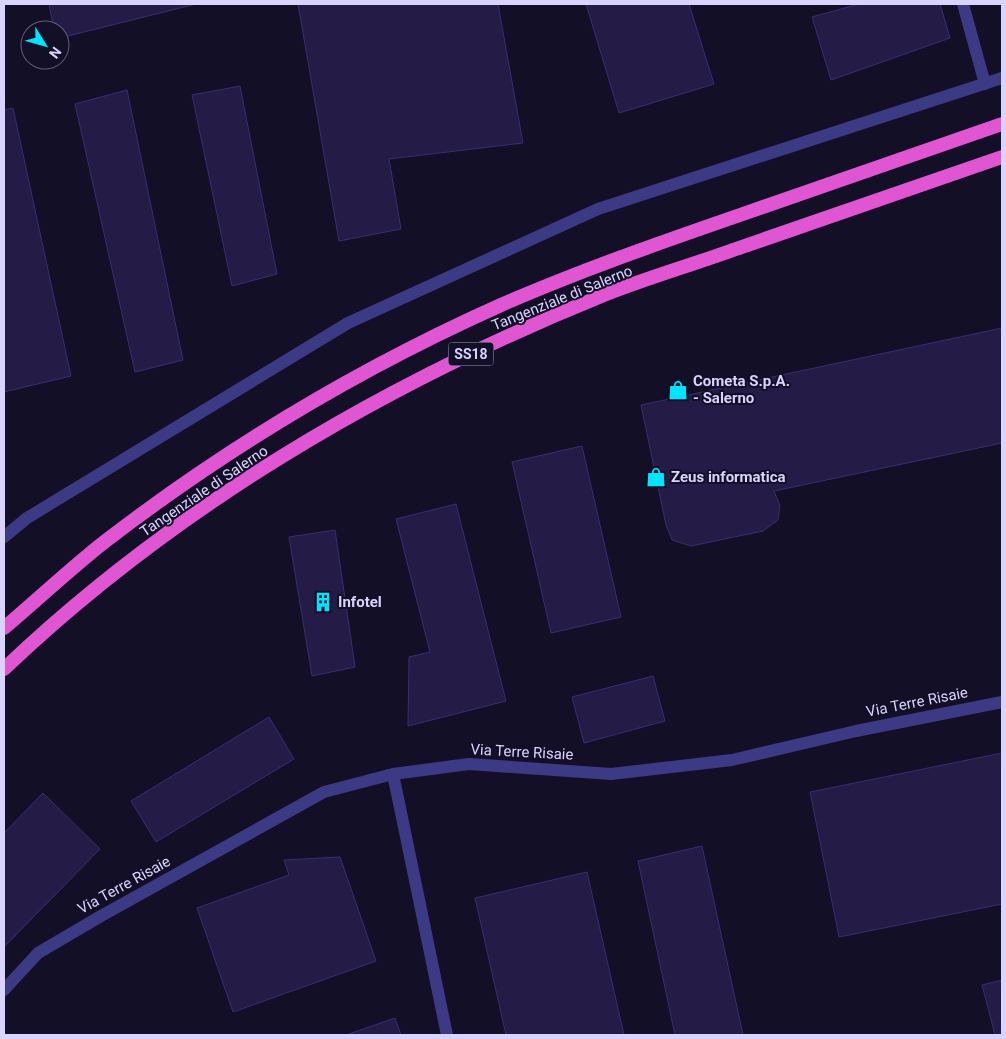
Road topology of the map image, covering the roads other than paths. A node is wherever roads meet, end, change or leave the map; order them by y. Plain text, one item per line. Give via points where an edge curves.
1 (963, 4) edge
2 (1002, 78) edge
3 (985, 84) junction
4 (1002, 124) edge
5 (1002, 157) edge
6 (4, 537) edge
7 (4, 628) edge
8 (4, 669) edge
9 (1002, 702) edge
10 (393, 774) junction
11 (4, 990) edge
12 (447, 1035) edge

1 - 3 street
2 - 3 street
3 - 6 street via 598,208 366,314 27,518
4 - 7 highway, Tangenziale di Salerno / SS18 via 618,258 499,306 416,346 334,389 198,474 102,544
5 - 8 highway, Tangenziale di Salerno / SS18 via 600,296 444,366 302,444 215,500 85,598
9 - 10 street, Via Terre Risaie via 732,760 611,774 469,764
10 - 11 street, Via Terre Risaie via 324,792 38,953
10 - 12 street

